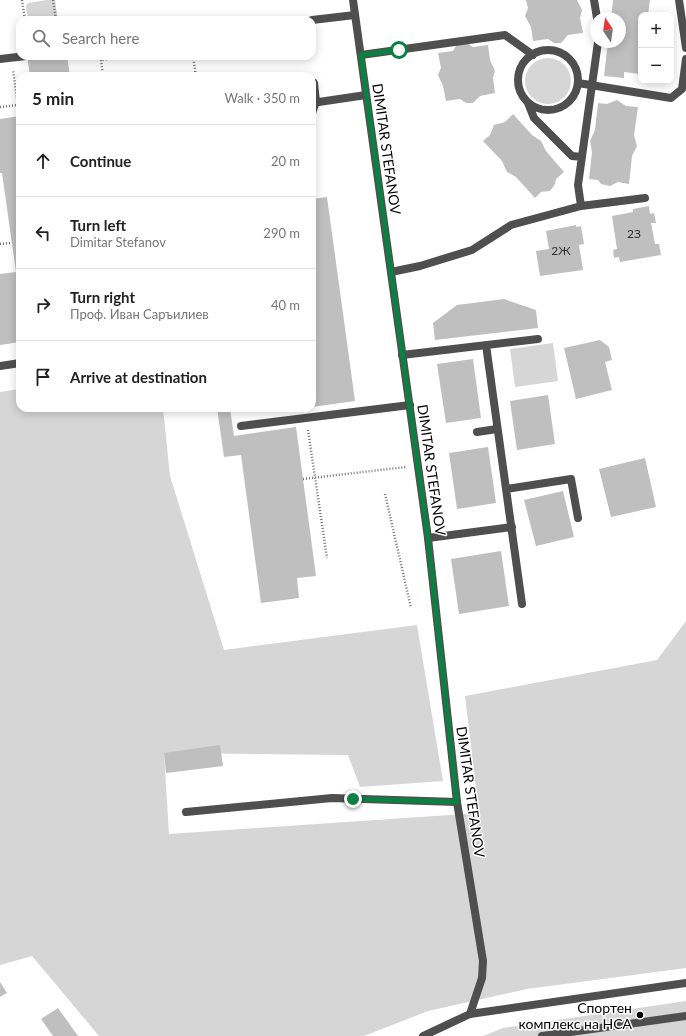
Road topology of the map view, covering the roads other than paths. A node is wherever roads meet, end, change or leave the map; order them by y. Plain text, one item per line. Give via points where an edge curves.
1 (353, 0) edge
2 (594, 0) edge
3 (678, 0) edge
4 (595, 12) edge
5 (355, 15) junction
6 (316, 20) edge
7 (597, 48) edge
8 (686, 48) edge
9 (361, 55) junction
10 (533, 55) junction
11 (16, 57) edge
12 (0, 59) edge
13 (686, 59) edge
14 (578, 83) junction
15 (592, 85) junction
16 (366, 95) junction
17 (316, 103) edge
18 (528, 103) junction
19 (582, 157) junction
20 (645, 198) dead end
21 (581, 206) junction
22 (391, 272) junction
23 (538, 339) dead end
24 (486, 345) junction
25 (402, 355) junction
26 (16, 364) edge
27 (0, 366) edge
28 (410, 405) junction
29 (241, 426) dead end
30 (498, 429) junction
31 (477, 432) dead end
32 (506, 489) junction
33 (578, 518) dead end
34 (512, 527) junction
35 (428, 538) junction
36 (522, 604) dead end
37 (457, 802) junction
38 (186, 812) dead end
39 (686, 983) edge
40 (470, 1014) junction
41 (686, 1016) edge
42 (423, 1036) edge
43 (542, 1036) edge

1 - 5 street, DIMITAR STEFANOV
2 - 4 street
3 - 8 street
5 - 6 street
5 - 9 street, DIMITAR STEFANOV
7 - 15 street
9 - 10 street via 505,35
9 - 16 street, DIMITAR STEFANOV
10 - 14 street via 551,51 568,58 578,74
10 - 18 street via 523,65 518,78 519,87
11 - 12 street
13 - 15 street via 682,89 671,98
14 - 15 street
14 - 18 street via 576,92 564,106 546,110
15 - 19 street
16 - 17 street
16 - 22 street, DIMITAR STEFANOV
18 - 19 street via 534,118 572,156
19 - 21 street via 578,185
20 - 21 street
21 - 22 street via 511,225 472,250
22 - 25 street, DIMITAR STEFANOV
23 - 24 street
24 - 25 street
24 - 30 street
25 - 28 street, DIMITAR STEFANOV
26 - 27 street
28 - 29 street
28 - 35 street, DIMITAR STEFANOV
30 - 31 street
30 - 32 street
32 - 33 street via 571,479
32 - 34 street
34 - 35 street
34 - 36 street
35 - 37 street, DIMITAR STEFANOV
37 - 38 street via 332,798
37 - 40 street, DIMITAR STEFANOV via 482,962 482,978
39 - 40 street
40 - 42 street
41 - 43 street

